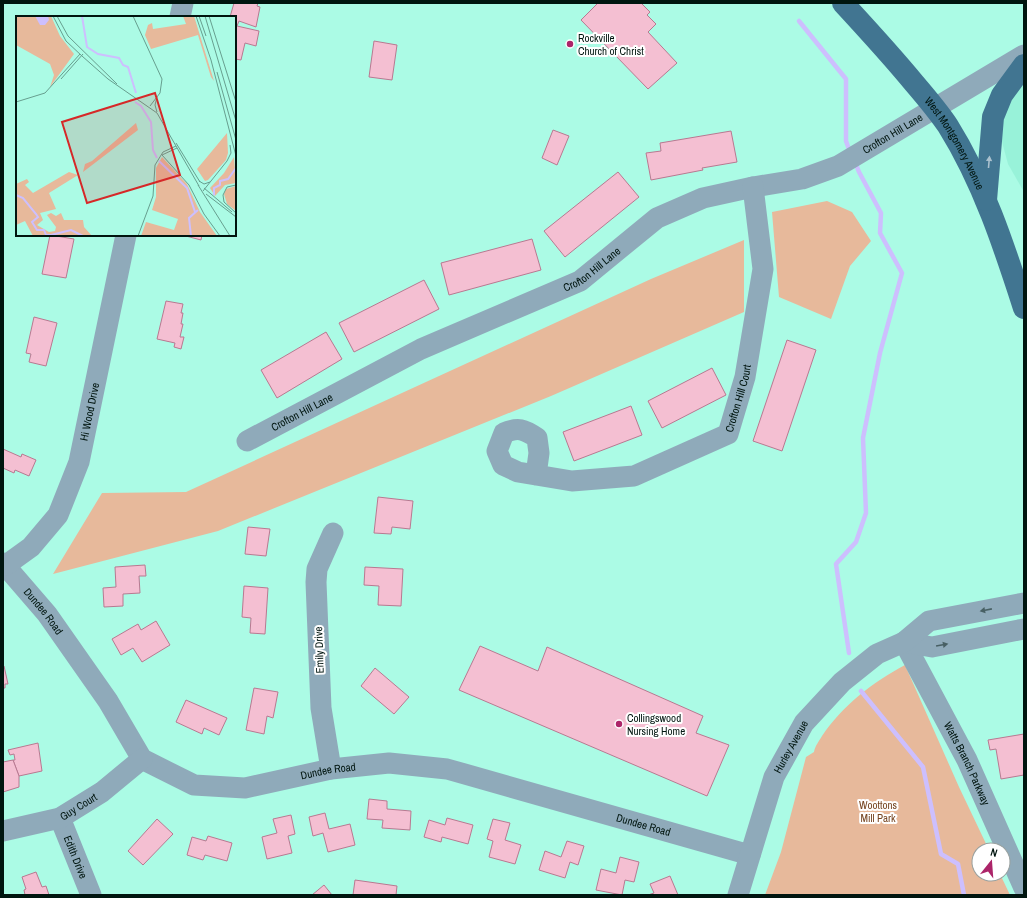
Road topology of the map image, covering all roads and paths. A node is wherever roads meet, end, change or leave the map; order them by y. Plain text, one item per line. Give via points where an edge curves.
1 (182, 3) edge
2 (843, 3) edge
3 (180, 16) edge
4 (1024, 55) edge
5 (1024, 65) edge
6 (935, 108) junction
7 (753, 187) junction
8 (986, 201) junction
9 (126, 236) edge
10 (1024, 308) edge
11 (247, 442) dead end
12 (536, 475) dead end
13 (333, 534) dead end
14 (4, 564) edge
15 (1024, 603) edge
16 (1024, 629) edge
17 (904, 642) junction
18 (142, 759) junction
19 (331, 769) junction
20 (60, 818) junction
21 (3, 831) edge
22 (750, 855) junction
23 (1024, 888) edge
24 (91, 895) edge
25 (738, 895) edge

1 - 3 street
2 - 6 main road, West Montgomery Avenue
4 - 6 street, Crofton Hill Lane
8 -> 5 main road via 992,117 1002,95
6 - 7 street, Crofton Hill Lane via 838,166 802,179
6 - 8 main road, West Montgomery Avenue via 948,126
7 - 11 street, Crofton Hill Lane via 703,198 657,218 580,281 421,349
7 - 12 street, Crofton Hill Court via 763,269 745,377 728,434 634,476 572,481
8 - 10 main road, West Montgomery Avenue
9 - 14 street, Hi Wood Drive via 79,462 58,515 31,547
13 - 19 street, Emily Drive via 317,569 316,582 321,708
14 - 18 street, Dundee Road via 51,619 108,701
15 -> 17 street, Hurley Avenue via 929,621
17 -> 16 street via 932,647
17 - 22 street, Hurley Avenue via 877,654 842,682 804,723 774,776
17 - 23 street, Watts Branch Parkway via 967,760
18 - 19 street, Dundee Road via 194,785 245,788
18 - 20 street, Guy Court via 102,792
19 - 22 street, Dundee Road via 389,763 447,769
20 - 21 street, Guy Court
20 - 24 street, Edith Drive
22 - 25 street, Hurley Avenue

